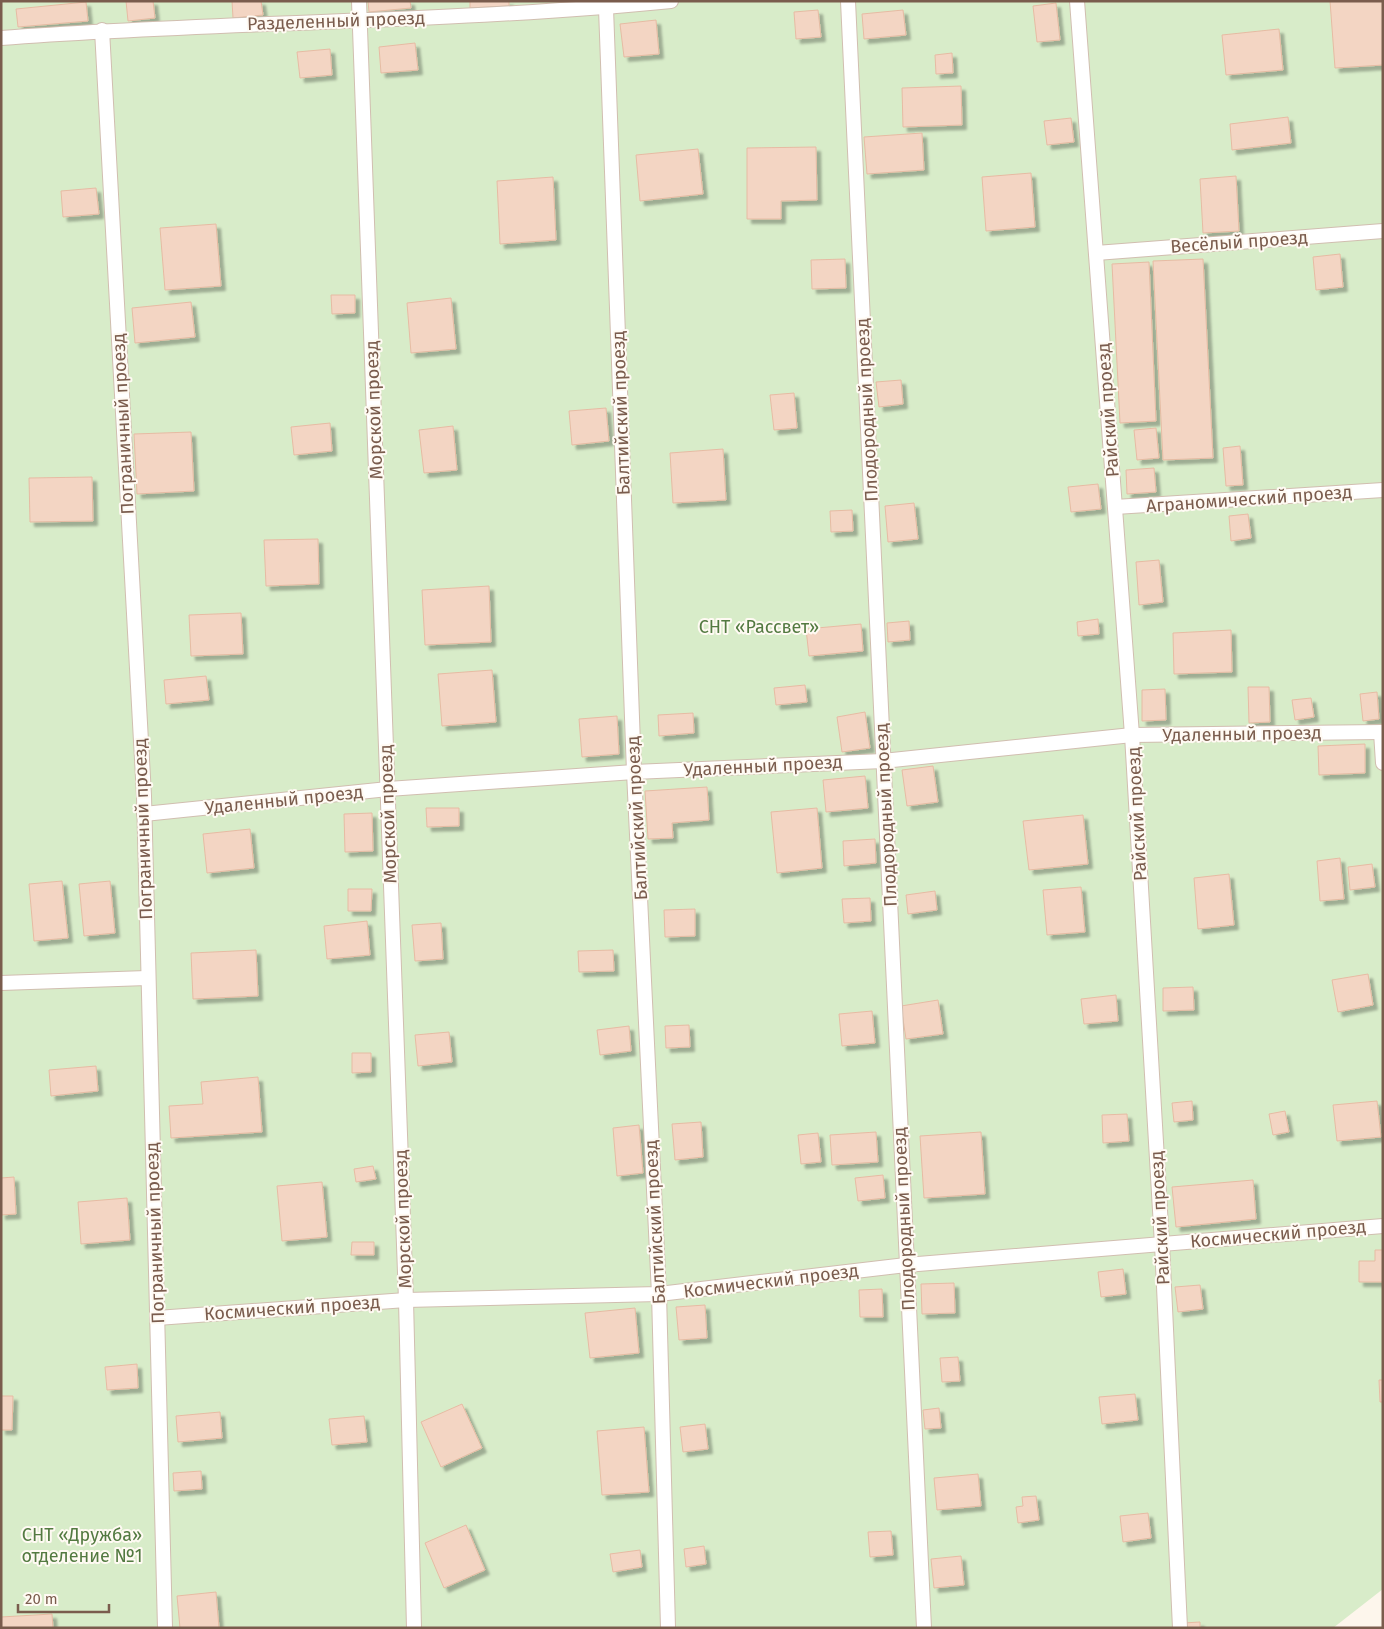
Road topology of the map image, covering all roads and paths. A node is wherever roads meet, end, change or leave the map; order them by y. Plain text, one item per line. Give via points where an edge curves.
1 (359, 1) edge
2 (671, 1) edge
3 (848, 1) edge
4 (1077, 1) edge
5 (606, 8) junction
6 (360, 21) junction
7 (102, 30) junction
8 (1, 38) edge
9 (1383, 231) edge
10 (1096, 253) junction
11 (1383, 490) edge
12 (1115, 508) junction
13 (1382, 732) edge
14 (1132, 735) junction
15 (883, 761) junction
16 (1383, 763) edge
17 (634, 772) junction
18 (388, 789) junction
19 (144, 814) junction
20 (147, 978) junction
21 (1, 983) edge
22 (1383, 1226) edge
23 (1162, 1244) junction
24 (906, 1265) junction
25 (659, 1294) junction
26 (406, 1300) junction
27 (157, 1318) junction
28 (165, 1628) edge
29 (414, 1628) edge
30 (668, 1628) edge
31 (924, 1628) edge
32 (1180, 1628) edge

1 - 6 lane, Морской проезд
2 - 5 lane, Разделенный проезд
3 - 15 lane, Плодородный проезд
4 - 10 lane, Райский проезд
5 - 6 lane, Разделенный проезд
5 - 17 lane, Балтийский проезд
6 - 7 lane, Разделенный проезд
6 - 18 lane, Морской проезд
7 - 8 lane, Разделенный проезд
7 - 19 lane, Пограничный проезд
9 - 10 lane, Весёлый проезд
10 - 12 lane, Райский проезд
11 - 12 lane, Аграномический проезд
12 - 14 lane, Райский проезд
13 - 14 lane, Удаленный проезд
13 - 16 lane
14 - 15 lane, Удаленный проезд
14 - 23 lane, Райский проезд
15 - 17 lane, Удаленный проезд
15 - 24 lane, Плодородный проезд
17 - 18 lane, Удаленный проезд
17 - 25 lane, Балтийский проезд
18 - 19 lane, Удаленный проезд
18 - 26 lane, Морской проезд
19 - 20 lane, Пограничный проезд
20 - 21 lane
20 - 27 lane, Пограничный проезд
22 - 23 lane, Космический проезд
23 - 24 lane, Космический проезд
23 - 32 lane, Райский проезд
24 - 25 lane, Космический проезд
24 - 31 lane, Плодородный проезд
25 - 26 lane, Космический проезд
25 - 30 lane, Балтийский проезд
26 - 27 lane, Космический проезд
26 - 29 lane, Морской проезд
27 - 28 lane, Пограничный проезд

